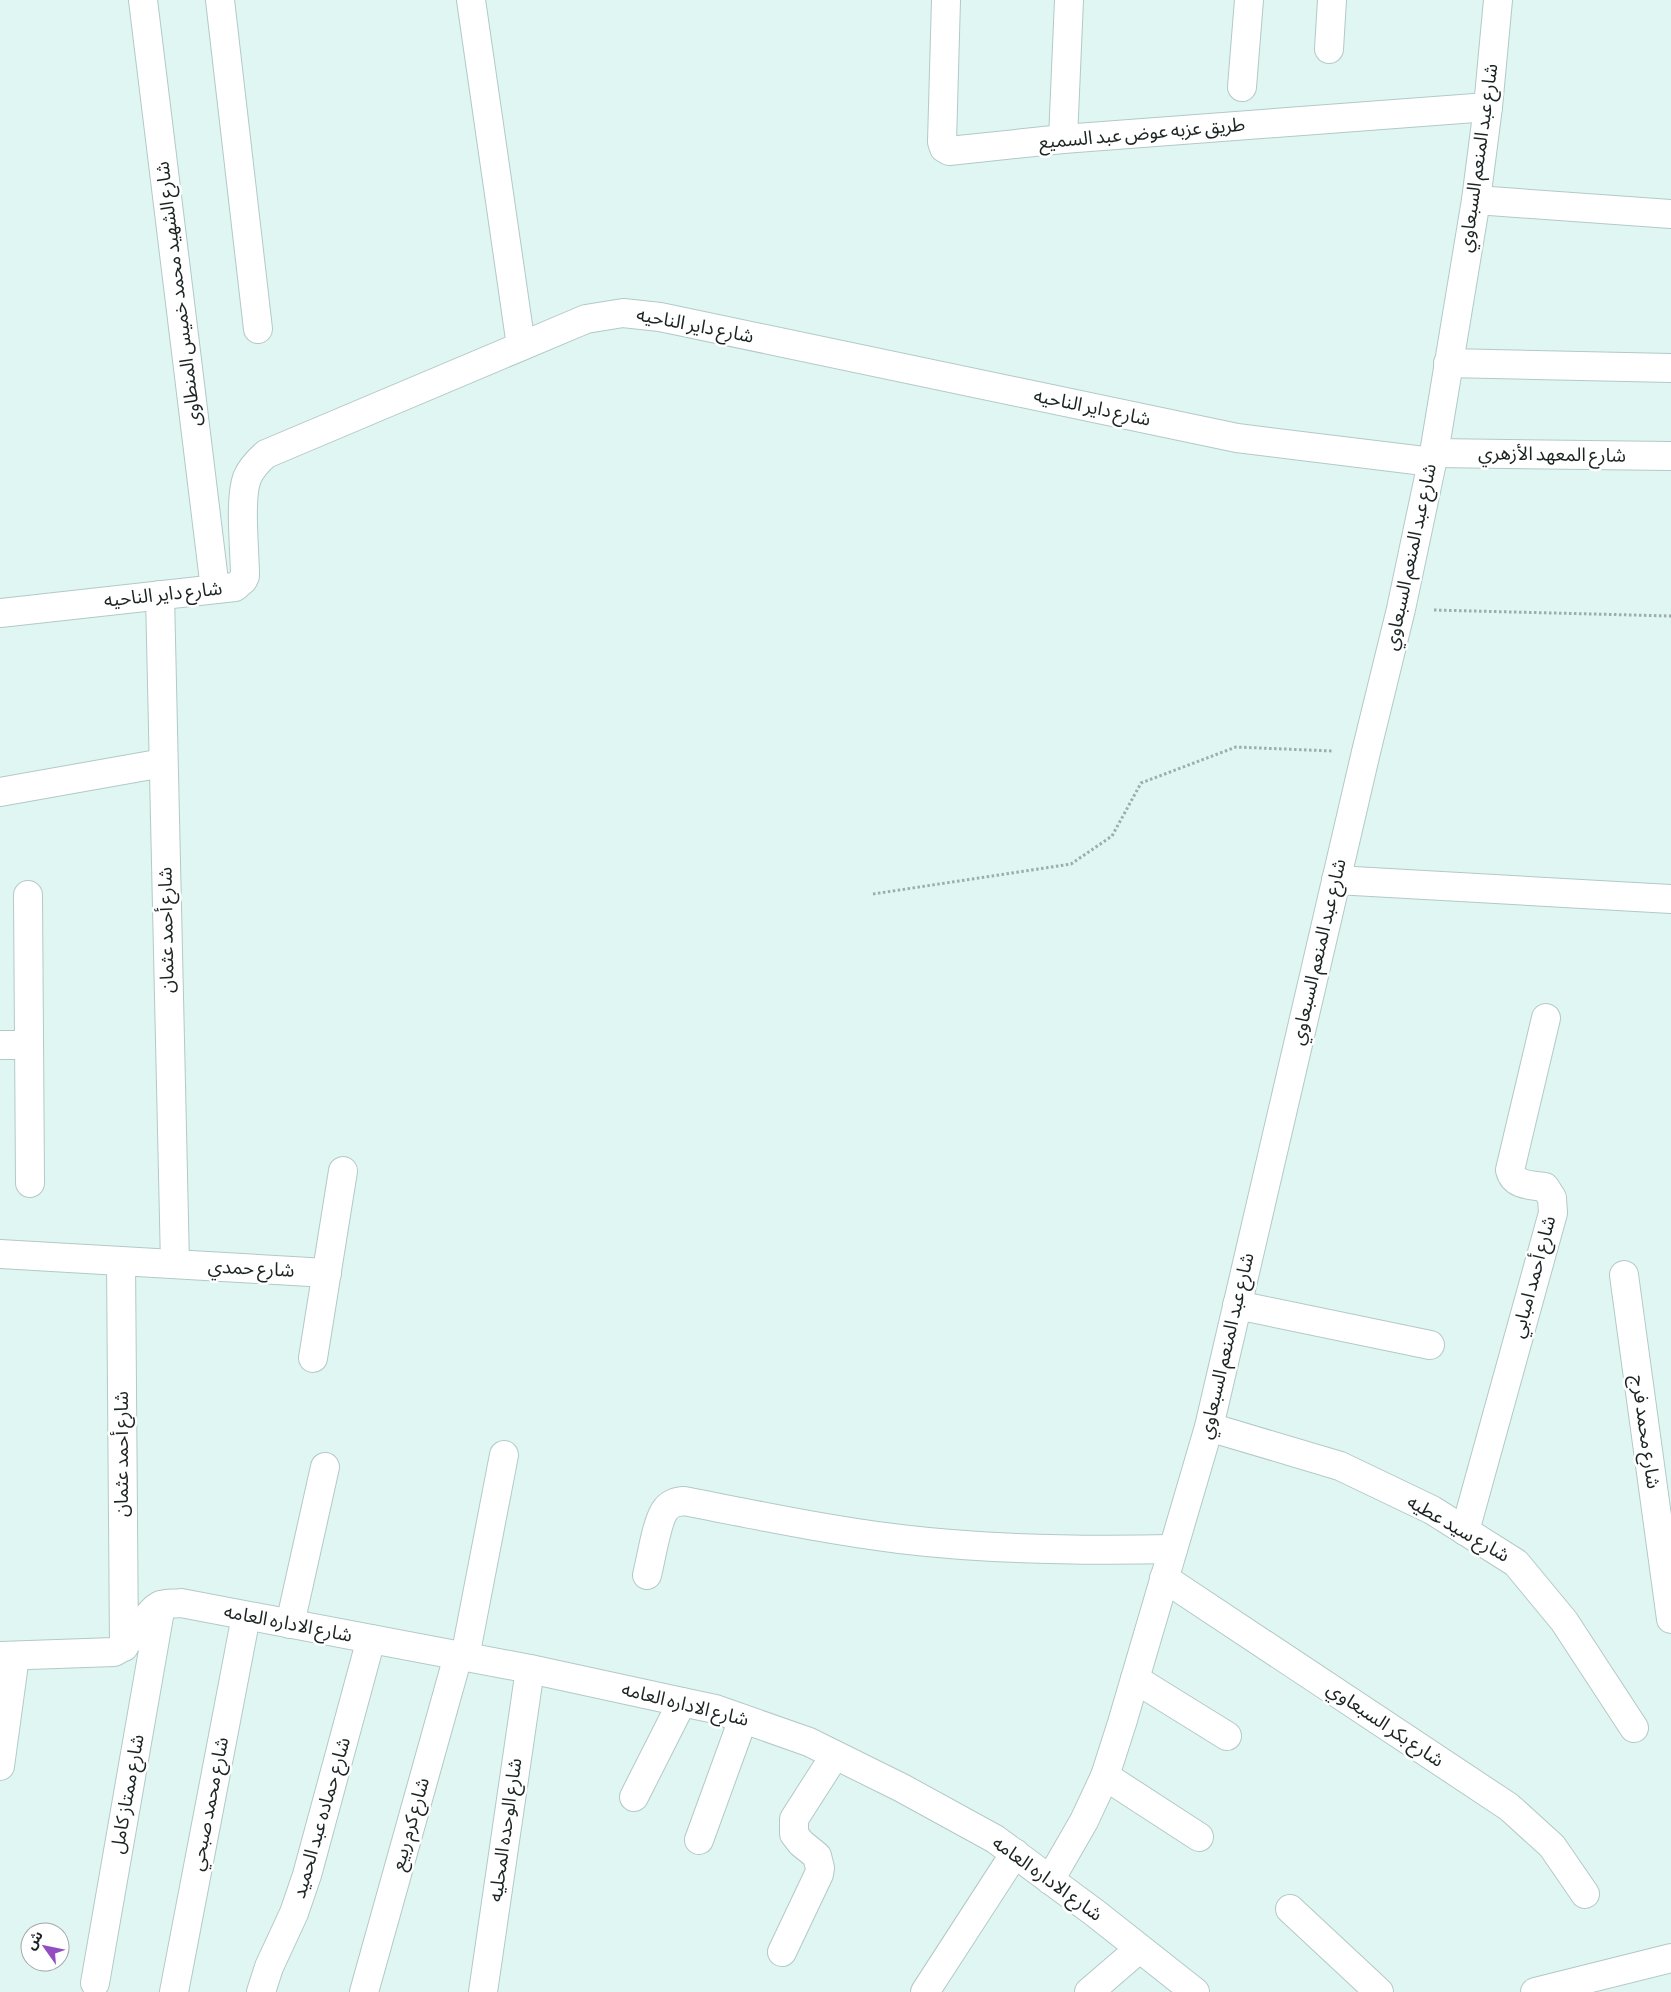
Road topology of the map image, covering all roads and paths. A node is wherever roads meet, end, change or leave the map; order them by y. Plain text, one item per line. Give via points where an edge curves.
1 (144, 0) edge
2 (220, 0) edge
3 (471, 0) edge
4 (946, 0) edge
5 (1069, 0) edge
6 (1250, 0) edge
7 (1332, 0) edge
8 (1498, 0) edge
9 (1329, 49) dead end
10 (1242, 86) dead end
11 (1488, 107) junction
12 (1063, 139) junction
13 (1476, 200) junction
14 (1671, 214) edge
15 (258, 329) dead end
16 (521, 346) junction
17 (1448, 363) junction
18 (1671, 368) edge
19 (1671, 456) edge
20 (1432, 458) junction
21 (215, 589) junction
22 (160, 595) junction
23 (1401, 609) junction
24 (0, 613) edge
25 (1671, 616) edge
26 (1366, 752) junction
27 (163, 763) junction
28 (0, 792) edge
29 (1336, 880) junction
30 (873, 894) dead end
31 (28, 895) dead end
32 (1671, 898) edge
33 (1546, 1018) dead end
34 (0, 1045) edge
35 (29, 1045) junction
36 (343, 1172) dead end
37 (30, 1183) dead end
38 (0, 1254) edge
39 (121, 1261) junction
40 (175, 1264) junction
41 (327, 1273) junction
42 (1624, 1275) dead end
43 (1237, 1305) junction
44 (1430, 1345) dead end
45 (313, 1358) dead end
46 (1209, 1427) junction
47 (504, 1455) dead end
48 (325, 1467) dead end
49 (1465, 1531) junction
50 (1173, 1549) junction
51 (647, 1575) dead end
52 (1164, 1578) junction
53 (161, 1605) junction
54 (246, 1616) junction
55 (1671, 1619) edge
56 (290, 1624) junction
57 (372, 1639) junction
58 (124, 1647) junction
59 (8, 1656) edge
60 (462, 1656) junction
61 (530, 1669) junction
62 (1135, 1679) junction
63 (682, 1702) junction
64 (743, 1719) junction
65 (1634, 1728) dead end
66 (1227, 1736) dead end
67 (834, 1755) junction
68 (0, 1766) edge
69 (1105, 1776) junction
70 (634, 1797) dead end
71 (1199, 1837) dead end
72 (699, 1840) dead end
73 (1014, 1853) junction
74 (1050, 1880) junction
75 (1584, 1894) dead end
76 (1290, 1909) dead end
77 (1139, 1948) junction
78 (782, 1952) dead end
79 (1671, 1958) edge
80 (95, 1983) dead end
81 (174, 1992) edge
82 (261, 1992) edge
83 (364, 1992) edge
84 (483, 1992) edge
85 (924, 1992) edge
86 (1089, 1992) edge
87 (1195, 1992) edge
88 (1379, 1992) edge
89 (1535, 1992) edge

1 - 21 street, شارع الشهيد محمد خميس المنطاوى
2 - 15 street
3 - 16 street
4 - 12 street, طريق عزبه عوض عبد السميع via 944,148 952,152
5 - 12 street
6 - 10 street
7 - 9 street
8 - 11 street, شارع عبد المنعم السبعاوي
11 - 12 street, طريق عزبه عوض عبد السميع
11 - 13 street, شارع عبد المنعم السبعاوي
13 - 14 street
13 - 17 street, شارع عبد المنعم السبعاوي
16 - 20 street, شارع داير الناحيه via 586,319 623,313 660,317 1237,438
16 - 21 street, شارع داير الناحيه via 266,454 247,477 243,492 245,576 234,587
17 - 18 street
17 - 20 street, شارع عبد المنعم السبعاوي
19 - 20 street, شارع المعهد الأزهري
20 - 23 street, شارع عبد المنعم السبعاوي
21 - 22 street, شارع داير الناحيه
22 - 24 street, شارع داير الناحيه
22 - 27 street, شارع أحمد عثمان
23 - 25 path
23 - 26 street, شارع عبد المنعم السبعاوي
26 - 29 street, شارع عبد المنعم السبعاوي
26 - 30 path via 1236,747 1141,783 1112,836 1071,864
27 - 28 street
27 - 40 street, شارع أحمد عثمان
29 - 32 street
29 - 43 street, شارع عبد المنعم السبعاوي
31 - 35 street
33 - 49 street, شارع أحمد امبابي via 1510,1170 1513,1178 1521,1183 1545,1187 1552,1198 1553,1213
34 - 35 street
35 - 37 street
36 - 41 street
38 - 39 street, شارع حمدي
39 - 40 street, شارع حمدي
39 - 58 street, شارع أحمد عثمان
40 - 41 street, شارع حمدي
41 - 45 street
42 - 55 street, شارع محمد فرج
43 - 44 street
43 - 46 street, شارع عبد المنعم السبعاوي
46 - 49 street, شارع سيد عطيه via 1340,1466 1432,1510
46 - 50 street, شارع عبد المنعم السبعاوي
47 - 60 street, شارع كرم ربيع
48 - 56 street
49 - 65 street, شارع سيد عطيه via 1516,1563 1564,1621
50 - 51 street via 1082,1551 910,1540 811,1526 684,1501 673,1502 665,1509
50 - 52 street, شارع عبد المنعم السبعاوي
52 - 62 street, شارع عبد المنعم السبعاوي
52 - 75 street, شارع بكر السبعاوي via 1509,1807 1552,1846
53 - 54 street, شارع الاداره العامه via 181,1603
53 - 58 street via 152,1611
53 - 80 street, شارع ممتاز كامل
54 - 56 street, شارع الاداره العامه
54 - 81 street, شارع محمد صبحي
56 - 57 street, شارع الاداره العامه
57 - 60 street, شارع الاداره العامه
57 - 82 street, شارع حماده عبد الحميد via 308,1875
58 - 59 street via 114,1652
59 - 68 street
60 - 61 street, شارع الاداره العامه
60 - 83 street, شارع كرم ربيع
61 - 63 street, شارع الاداره العامه
61 - 84 street, شارع الوحده المحليه
62 - 66 street
62 - 69 street, شارع عبد المنعم السبعاوي
63 - 64 street, شارع الاداره العامه
63 - 70 street
64 - 67 street, شارع الاداره العامه via 809,1742
64 - 72 street
67 - 73 street, شارع الاداره العامه via 902,1788 995,1839
67 - 78 street via 794,1819 794,1834 816,1856 820,1868
69 - 71 street
69 - 74 street, شارع عبد المنعم السبعاوي via 1084,1822
73 - 74 street, شارع الاداره العامه
73 - 85 street
74 - 77 street, شارع الاداره العامه
76 - 88 street
77 - 86 street
77 - 87 street, شارع الاداره العامه
79 - 89 street

